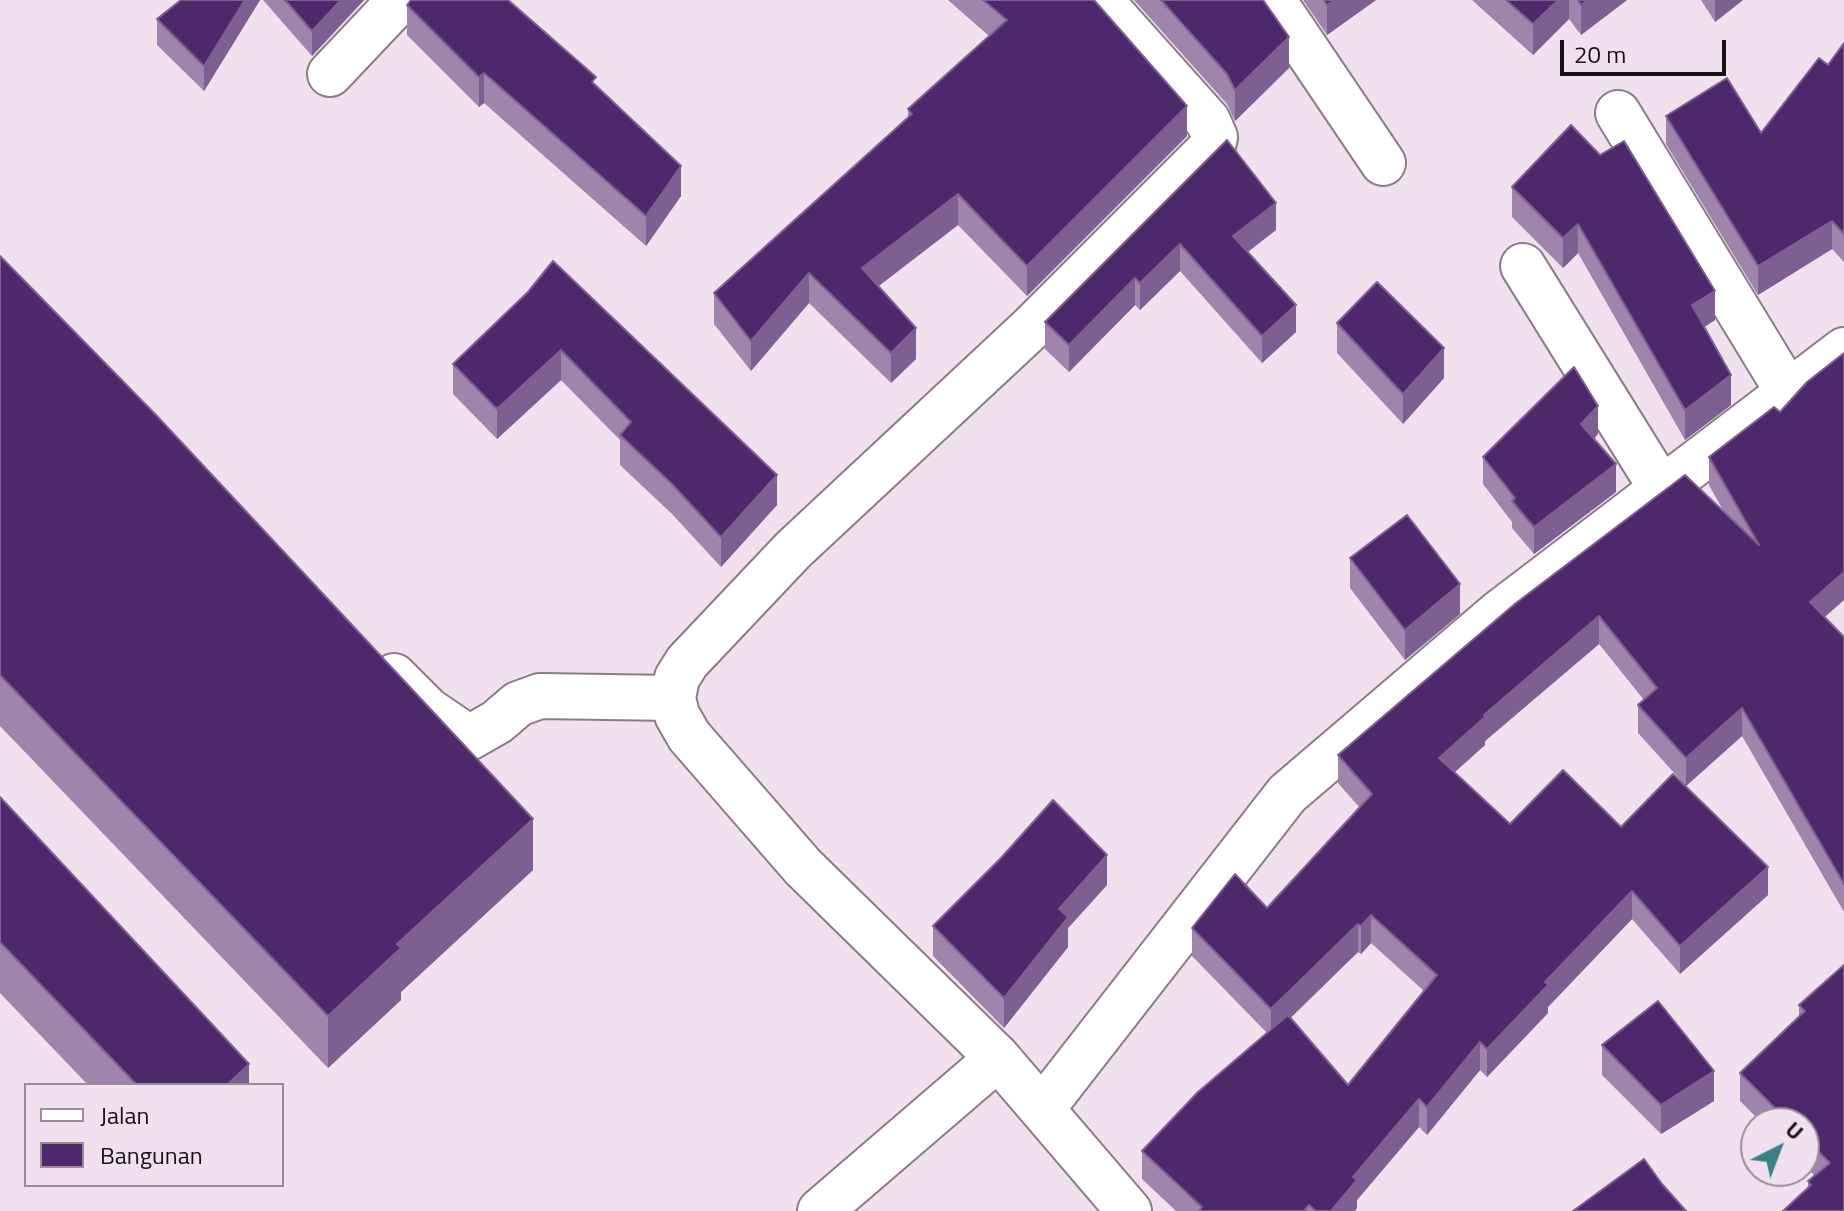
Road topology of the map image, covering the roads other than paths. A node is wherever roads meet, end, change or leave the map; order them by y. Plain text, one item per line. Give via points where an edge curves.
1 (400, 0) edge
2 (1100, 0) edge
3 (1273, 0) edge
4 (330, 74) dead end
5 (1618, 113) dead end
6 (1383, 163) dead end
7 (1523, 266) dead end
8 (1844, 350) edge
9 (1788, 392) junction
10 (1661, 488) junction
11 (372, 653) edge
12 (673, 698) junction
13 (998, 1058) junction
14 (1042, 1109) junction
15 (820, 1211) edge
16 (1129, 1211) edge

1 - 4 street
2 - 12 street via 1208,121 1213,146 1032,327 793,550 687,662
3 - 6 street
5 - 9 street
7 - 10 street
8 - 9 street
9 - 10 street
10 - 14 street via 1500,612 1287,794
11 - 12 street via 428,710 469,738 518,704 540,696
12 - 13 street via 689,736 803,867
13 - 14 street
13 - 15 street
14 - 16 street

